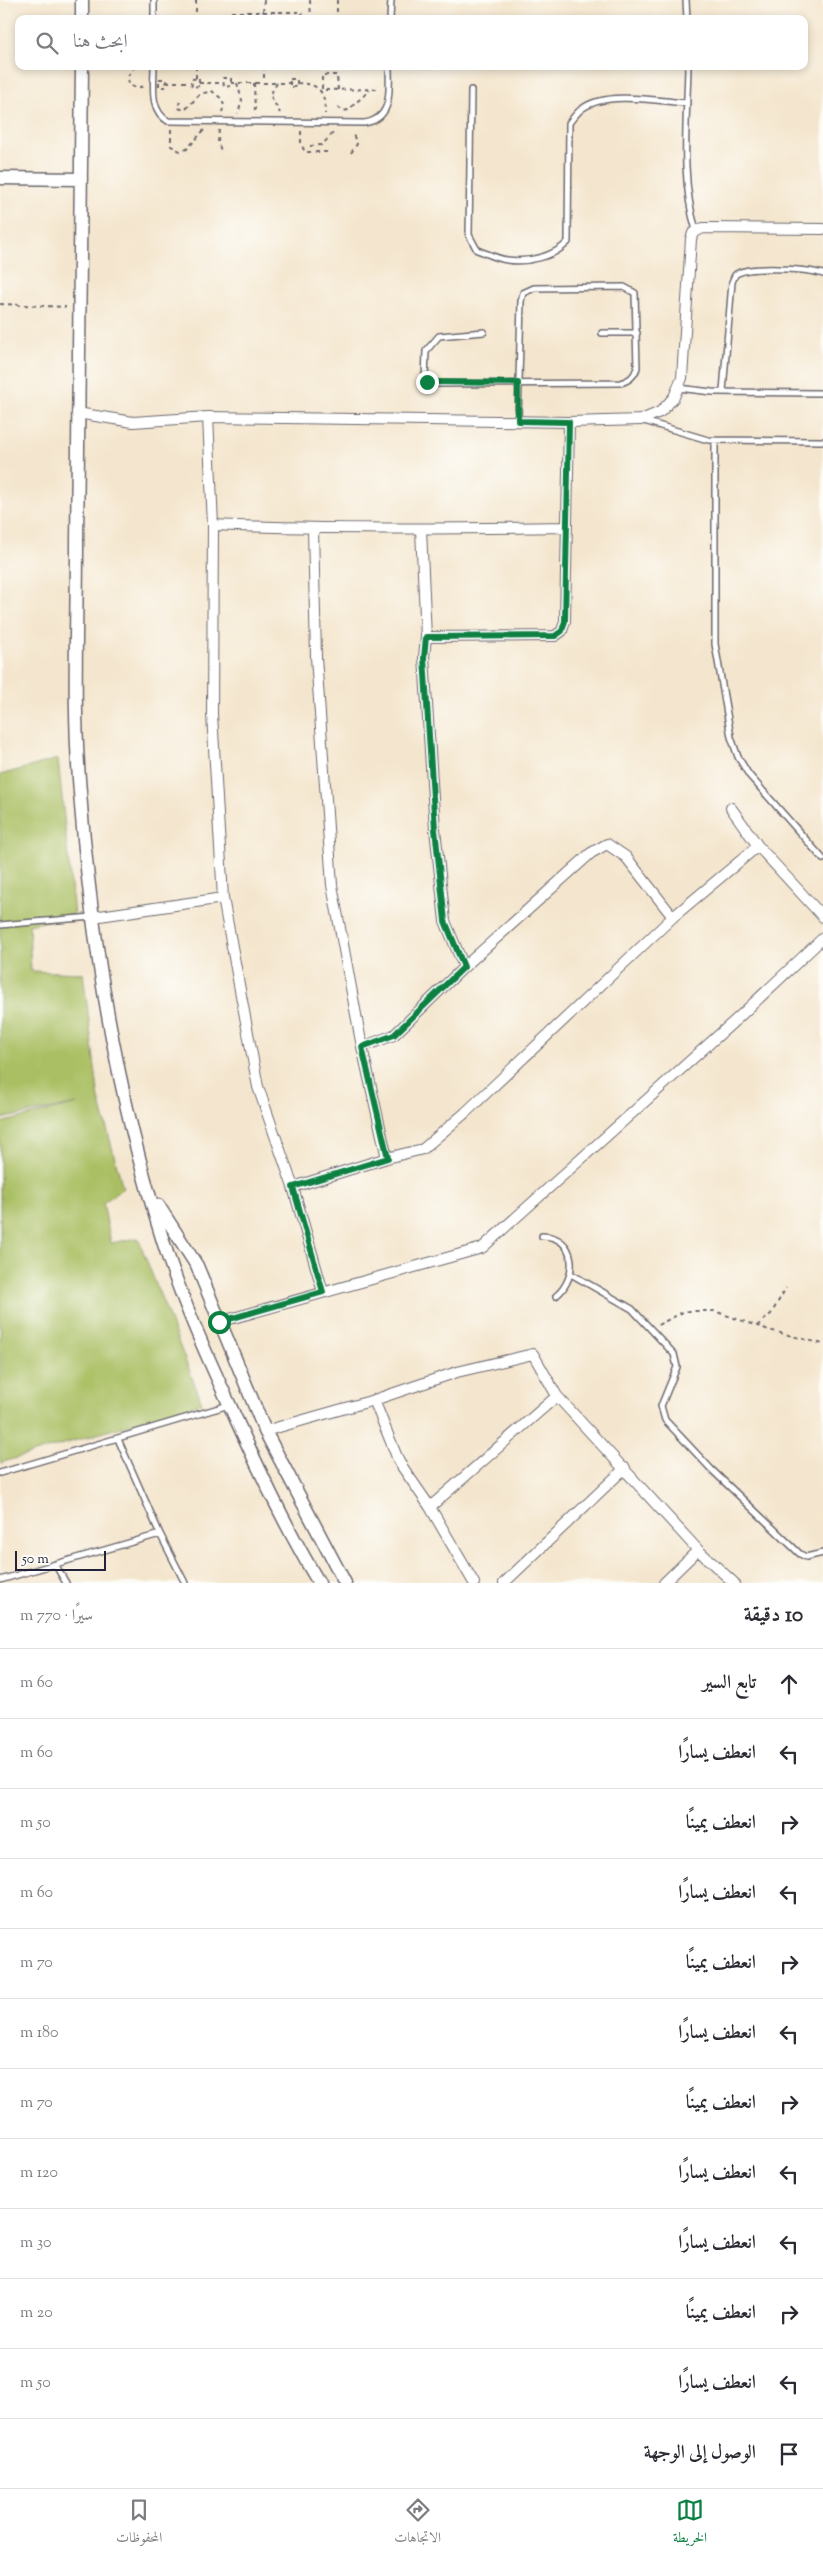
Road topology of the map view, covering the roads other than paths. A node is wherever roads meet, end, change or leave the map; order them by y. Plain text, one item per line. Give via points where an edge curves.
1 (82, 0) edge
2 (154, 0) edge
3 (390, 0) edge
4 (686, 0) edge
5 (82, 15) edge
6 (154, 15) edge
7 (390, 15) edge
8 (687, 15) edge
9 (82, 70) edge
10 (154, 70) edge
11 (389, 70) edge
12 (688, 70) edge
13 (471, 90) dead end
14 (687, 103) junction
15 (0, 178) edge
16 (81, 179) junction
17 (823, 229) edge
18 (696, 230) junction
19 (823, 274) edge
20 (484, 332) dead end
21 (602, 333) dead end
22 (637, 333) junction
23 (518, 383) junction
24 (678, 388) junction
25 (723, 391) junction
26 (823, 393) edge
27 (77, 413) junction
28 (208, 417) junction
29 (642, 420) junction
30 (518, 421) junction
31 (569, 422) junction
32 (715, 440) junction
33 (823, 441) edge
34 (213, 525) junction
35 (566, 527) junction
36 (313, 529) junction
37 (421, 530) junction
38 (426, 637) junction
39 (731, 808) dead end
40 (758, 846) junction
41 (823, 859) edge
42 (223, 898) junction
43 (92, 917) junction
44 (823, 917) edge
45 (673, 918) junction
46 (0, 925) edge
47 (823, 938) edge
48 (464, 967) junction
49 (362, 1047) junction
50 (388, 1158) junction
51 (148, 1184) junction
52 (293, 1187) junction
53 (542, 1236) dead end
54 (571, 1274) junction
55 (323, 1292) junction
56 (556, 1296) dead end
57 (219, 1322) junction
58 (557, 1396) junction
59 (374, 1400) junction
60 (230, 1405) junction
61 (265, 1431) junction
62 (118, 1439) junction
63 (625, 1468) junction
64 (0, 1474) edge
65 (430, 1507) junction
66 (160, 1534) junction
67 (698, 1550) junction
68 (823, 1553) edge
69 (55, 1564) junction
70 (0, 1580) edge
71 (66, 1583) edge
72 (184, 1583) edge
73 (319, 1583) edge
74 (345, 1583) edge
75 (474, 1583) edge
76 (504, 1583) edge
77 (664, 1583) edge
78 (734, 1583) edge

1 - 5 street
2 - 6 lane
3 - 7 lane
4 - 8 lane
9 - 16 street
10 - 11 lane via 156,109 163,118 174,122 255,123 375,121 387,107
12 - 14 lane
13 - 14 lane via 469,235 477,250 506,260 533,259 560,251 568,242 569,122 582,109 599,101 619,99
14 - 18 lane via 688,194
15 - 16 street
16 - 27 street
17 - 18 street
18 - 24 street via 691,239 683,368
19 - 25 lane via 796,269 744,271 735,275
20 - 23 lane via 439,336 426,351 425,380 433,384
21 - 22 lane
22 - 23 lane via 637,368 628,380 620,383
22 - 23 lane via 636,297 628,288 530,289 522,297
23 - 30 lane
24 - 25 lane
24 - 29 street via 660,412
25 - 26 lane
27 - 28 street via 133,422
27 - 43 street via 77,736
28 - 30 street
28 - 34 street
29 - 31 street
29 - 32 lane via 695,438
30 - 31 street
31 - 35 street
32 - 33 lane
32 - 41 lane via 714,630 730,737 749,775
34 - 36 street
34 - 42 street via 212,714
35 - 37 street
35 - 38 street via 565,621 562,631 555,636
36 - 37 street
36 - 49 street via 316,657 332,886
37 - 38 street
38 - 48 street via 424,658 435,829 445,921
39 - 40 street
40 - 44 street
40 - 45 street
42 - 43 street
42 - 52 street via 258,1088
43 - 46 lane
43 - 51 street via 114,1046
45 - 48 street via 626,857 607,844 592,853
45 - 50 street via 423,1149
47 - 55 street via 482,1248
48 - 49 street via 394,1035
49 - 50 street
50 - 52 street
51 - 57 street via 165,1217 192,1256
51 - 60 street via 175,1275
52 - 55 street
53 - 54 lane via 560,1240 568,1249 572,1260
54 - 56 lane via 566,1286
54 - 68 lane via 624,1303 674,1354 678,1363 676,1372 661,1406 665,1420 800,1554 806,1557
55 - 57 street
57 - 61 street
58 - 59 street via 533,1354 457,1372
58 - 63 street
58 - 65 street
59 - 61 street
59 - 65 street via 399,1462
60 - 62 lane
60 - 73 street via 274,1501
61 - 74 street
62 - 64 lane
62 - 66 lane
63 - 67 street
63 - 76 street
65 - 75 street
66 - 69 lane
66 - 72 lane
67 - 77 street
67 - 78 street
69 - 70 lane
69 - 71 lane

